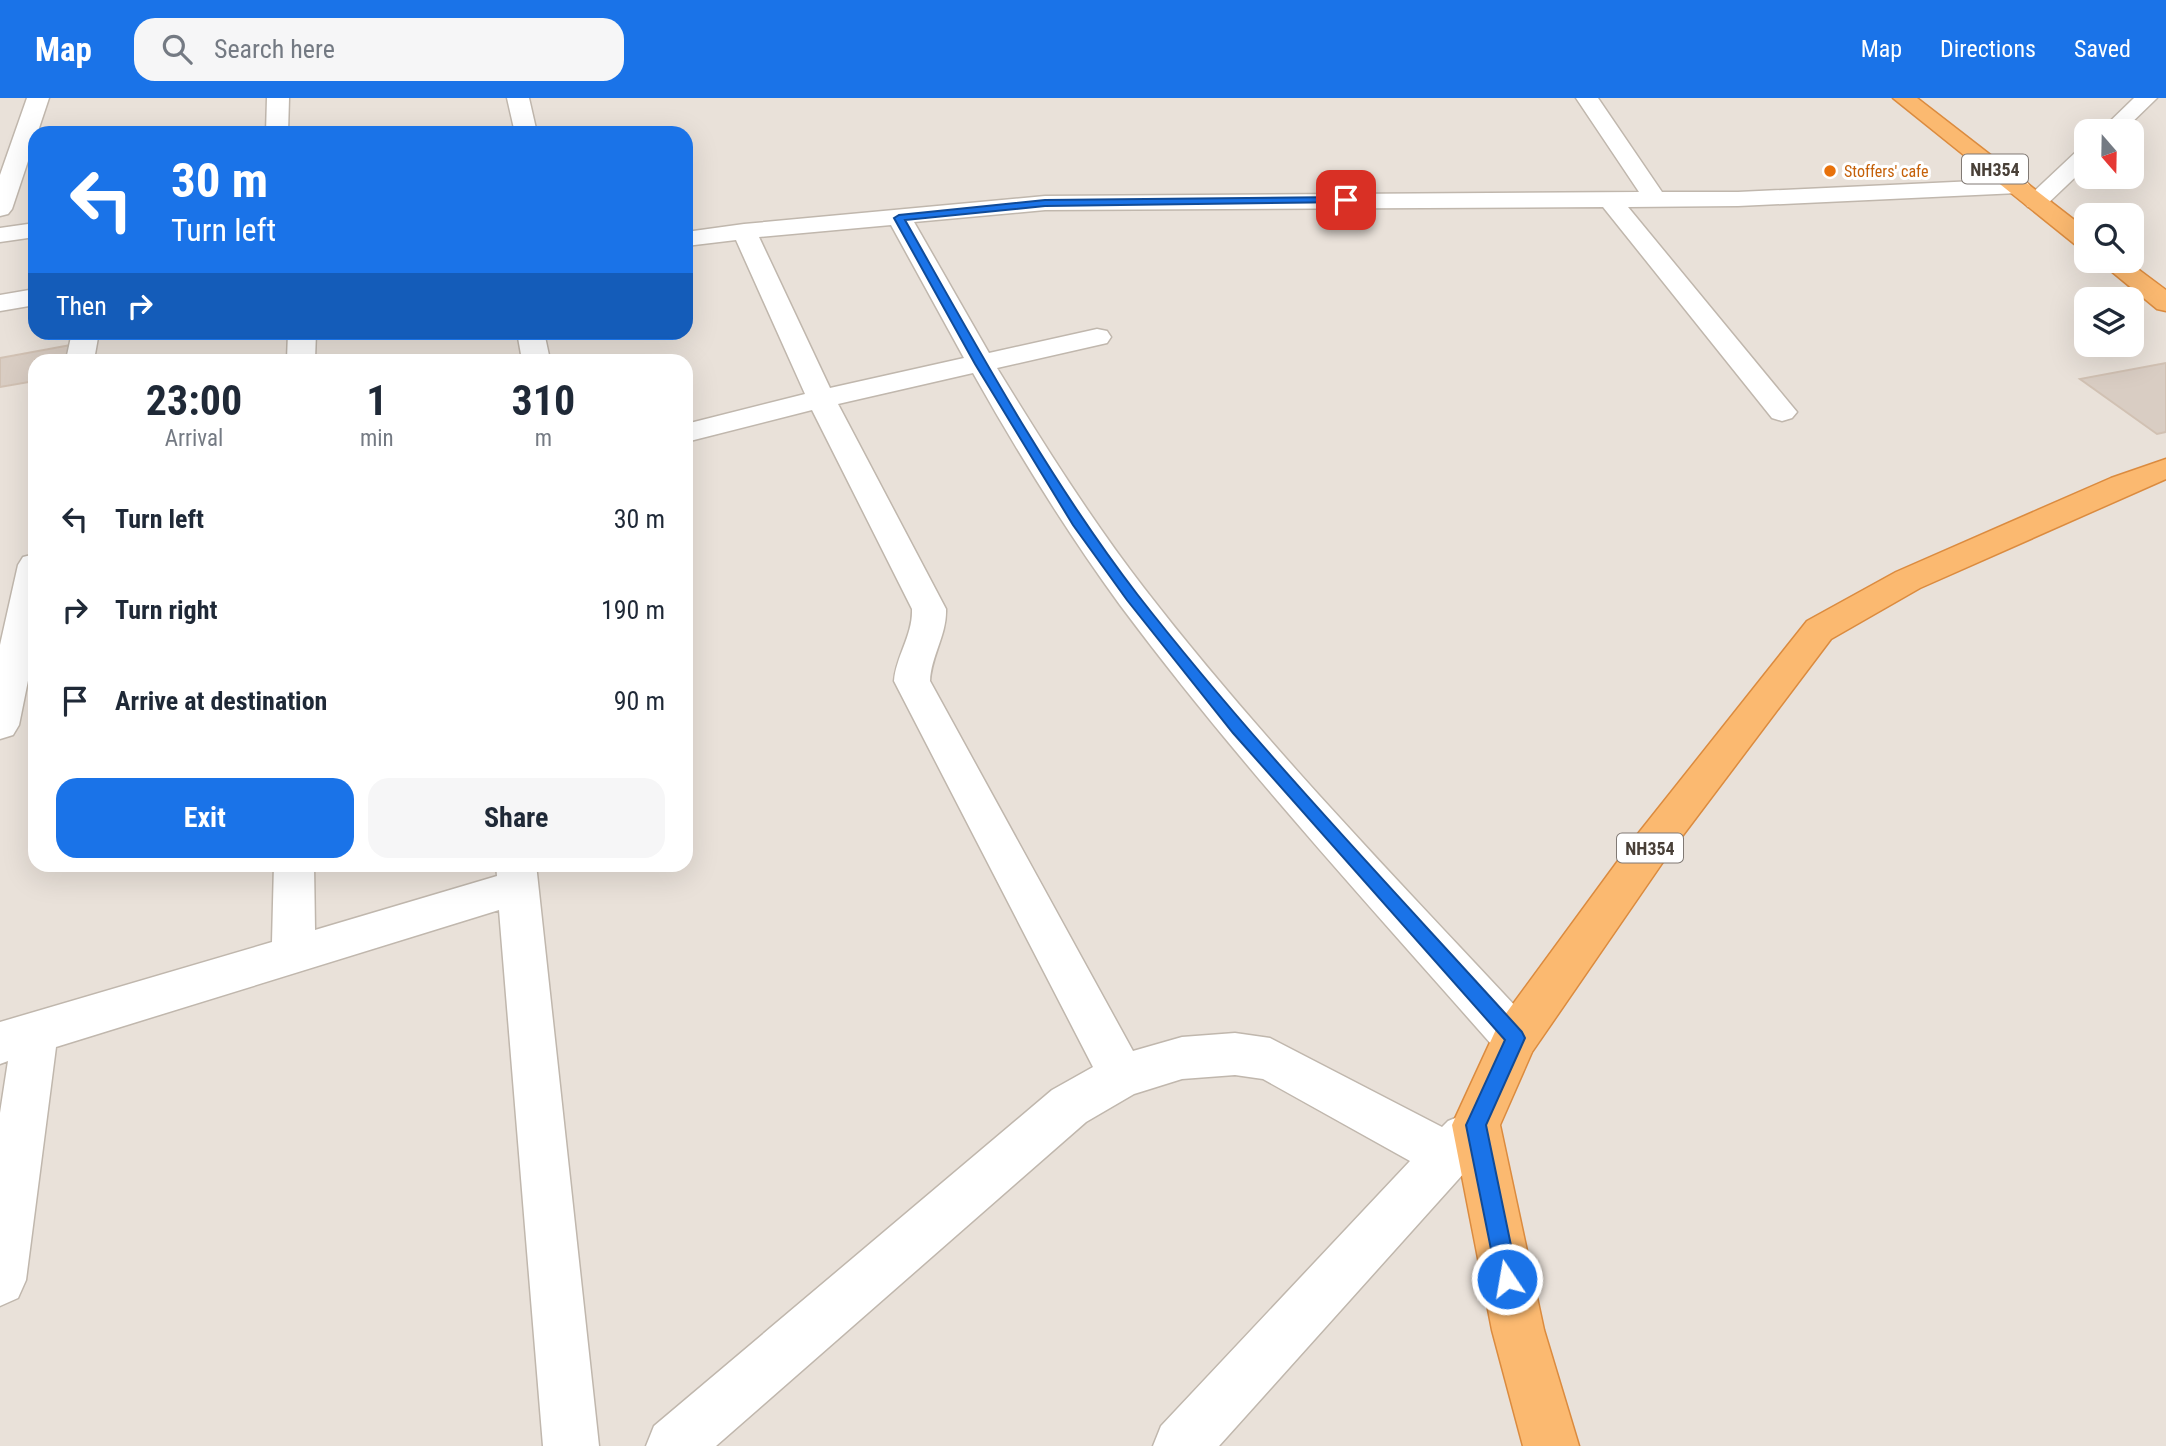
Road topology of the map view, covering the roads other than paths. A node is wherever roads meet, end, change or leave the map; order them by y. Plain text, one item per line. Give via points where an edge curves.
1 (38, 98) edge
2 (278, 98) edge
3 (518, 98) edge
4 (1587, 98) edge
5 (1904, 98) edge
6 (2146, 98) edge
7 (2124, 119) edge
8 (28, 126) edge
9 (277, 126) edge
10 (524, 126) edge
11 (28, 127) edge
12 (2074, 166) edge
13 (2018, 187) junction
14 (1610, 200) junction
15 (1655, 200) junction
16 (2036, 202) junction
17 (0, 209) edge
18 (899, 218) junction
19 (28, 231) edge
20 (744, 231) junction
21 (2074, 232) edge
22 (0, 235) edge
23 (693, 238) edge
24 (2127, 273) edge
25 (28, 298) edge
26 (0, 303) edge
27 (2166, 303) edge
28 (1097, 337) dead end
29 (981, 364) junction
30 (821, 399) junction
31 (1782, 412) dead end
32 (693, 431) edge
33 (2166, 468) edge
34 (28, 588) edge
35 (8, 653) edge
36 (0, 725) edge
37 (294, 872) edge
38 (517, 876) edge
39 (293, 955) junction
40 (18, 1038) edge
41 (1516, 1038) junction
42 (1122, 1076) junction
43 (1462, 1141) junction
44 (0, 1280) edge
45 (571, 1446) edge
46 (674, 1446) edge
47 (1181, 1446) edge
48 (1551, 1446) edge

1 - 8 street
2 - 9 street
3 - 10 street
4 - 15 street
5 - 13 highway, NH354
6 - 7 street
11 - 17 street
12 - 16 street
13 - 15 street
13 - 16 highway, NH354
14 - 15 street
14 - 18 street via 1126,201 1022,204
14 - 31 street
16 - 21 highway, NH354
18 - 20 street
18 - 29 street
19 - 22 street
20 - 23 street
20 - 30 street
24 - 27 highway
25 - 26 street
28 - 29 street
29 - 30 street
29 - 41 street via 1078,522 1132,596 1238,729
30 - 32 street
30 - 42 street via 929,609 930,625 914,655 912,681
33 - 41 highway, NH354 via 1908,580 1819,630 1651,847
34 - 35 street
35 - 36 street
37 - 39 street
38 - 39 street
38 - 45 street
39 - 40 street
40 - 44 street
41 - 43 highway, NH354
42 - 43 street via 1182,1058 1235,1054 1270,1059
42 - 46 street via 1069,1106
43 - 47 street
43 - 48 highway

